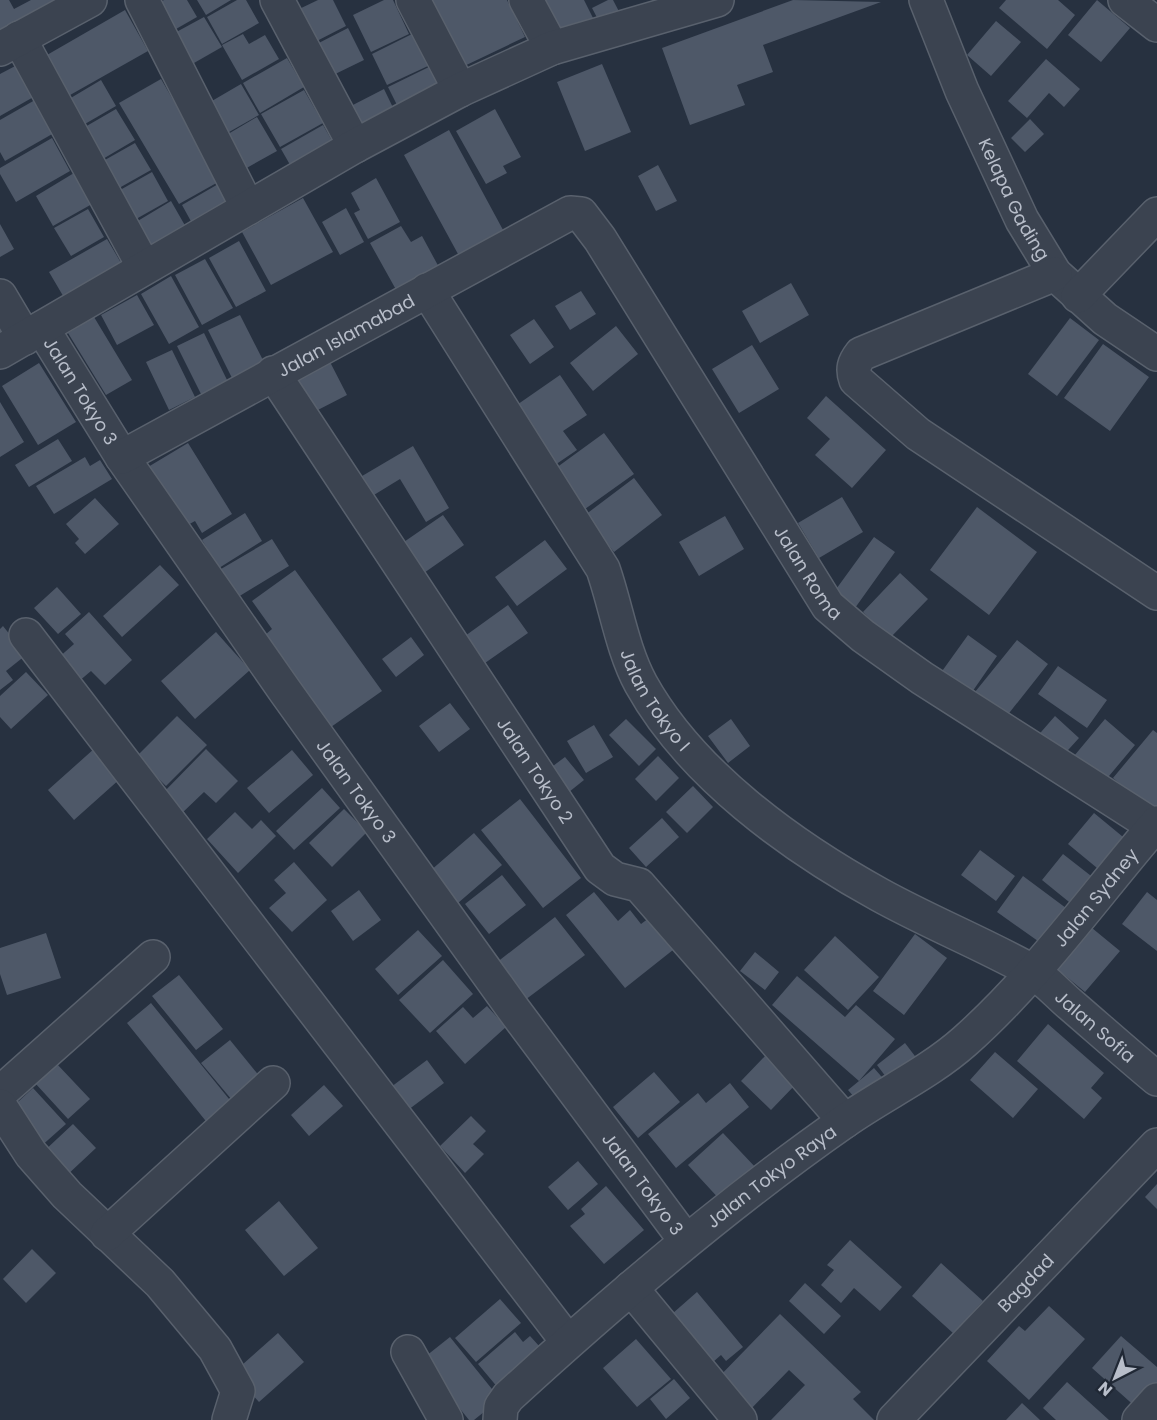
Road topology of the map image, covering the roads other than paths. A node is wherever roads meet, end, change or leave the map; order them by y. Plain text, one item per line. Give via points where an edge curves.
1 (90, 0) edge
2 (142, 0) edge
3 (277, 0) edge
4 (413, 0) edge
5 (526, 0) edge
6 (717, 0) edge
7 (926, 0) edge
8 (1125, 0) edge
9 (669, 6) edge
10 (1157, 25) edge
11 (9, 44) edge
12 (552, 48) junction
13 (460, 90) junction
14 (355, 146) junction
15 (248, 208) junction
16 (570, 213) joint
17 (1157, 214) edge
18 (144, 267) junction
19 (1054, 274) junction
20 (427, 290) junction
21 (0, 296) edge
22 (1078, 296) junction
23 (22, 339) edge
24 (1157, 354) edge
25 (273, 373) junction
26 (122, 457) junction
27 (1157, 593) edge
28 (26, 635) dead end
29 (1156, 826) edge
30 (153, 957) dead end
31 (1032, 972) junction
32 (1157, 1079) edge
33 (273, 1083) dead end
34 (0, 1093) edge
35 (0, 1106) edge
36 (845, 1120) junction
37 (1157, 1145) edge
38 (107, 1234) junction
39 (686, 1241) junction
40 (631, 1288) junction
41 (568, 1342) junction
42 (408, 1352) dead end
43 (1157, 1400) edge
44 (497, 1419) edge
45 (230, 1420) edge
46 (446, 1420) edge
47 (740, 1420) edge
48 (894, 1420) edge
49 (1139, 1420) edge

1 - 11 street
2 - 15 street
3 - 14 street
4 - 13 street
5 - 12 street
6 - 9 street
7 - 19 street, Kelapa Gading via 962,91 1017,209
8 - 10 street
9 - 12 street
11 - 18 street
12 - 13 street
13 - 14 street
14 - 15 street
15 - 18 street
16 - 20 street, Jalan Islamabad
16 - 29 street, Jalan Roma via 581,214 589,221 828,606 922,678
17 - 22 street
18 - 23 street
19 - 22 street, Kelapa Gading
19 - 27 street via 861,354 853,372 856,380 918,434
20 - 25 street, Jalan Islamabad
20 - 31 street, Jalan Tokyo I via 603,568 640,682 682,742 738,799 793,839 879,895
21 - 23 street, Jalan Tokyo 3
22 - 24 street, Kelapa Gading
23 - 26 street, Jalan Tokyo 3
25 - 26 street, Jalan Islamabad
25 - 36 street, Jalan Tokyo 2 via 600,868 615,879 639,885
26 - 39 street, Jalan Tokyo 3 via 507,1001
28 - 41 street
29 - 31 street, Jalan Sydney
30 - 34 street
31 - 32 street, Jalan Sofia
31 - 36 street, Jalan Tokyo Raya via 937,1065
33 - 38 street
35 - 38 street via 31,1154
36 - 39 street, Jalan Tokyo Raya
37 - 48 street, Bagdad
38 - 45 street via 160,1282 215,1348 238,1391
39 - 40 street, Jalan Tokyo Raya
40 - 41 street, Jalan Tokyo Raya
40 - 47 street
41 - 44 street, Jalan Tokyo Raya via 508,1397
42 - 46 street
43 - 49 street

